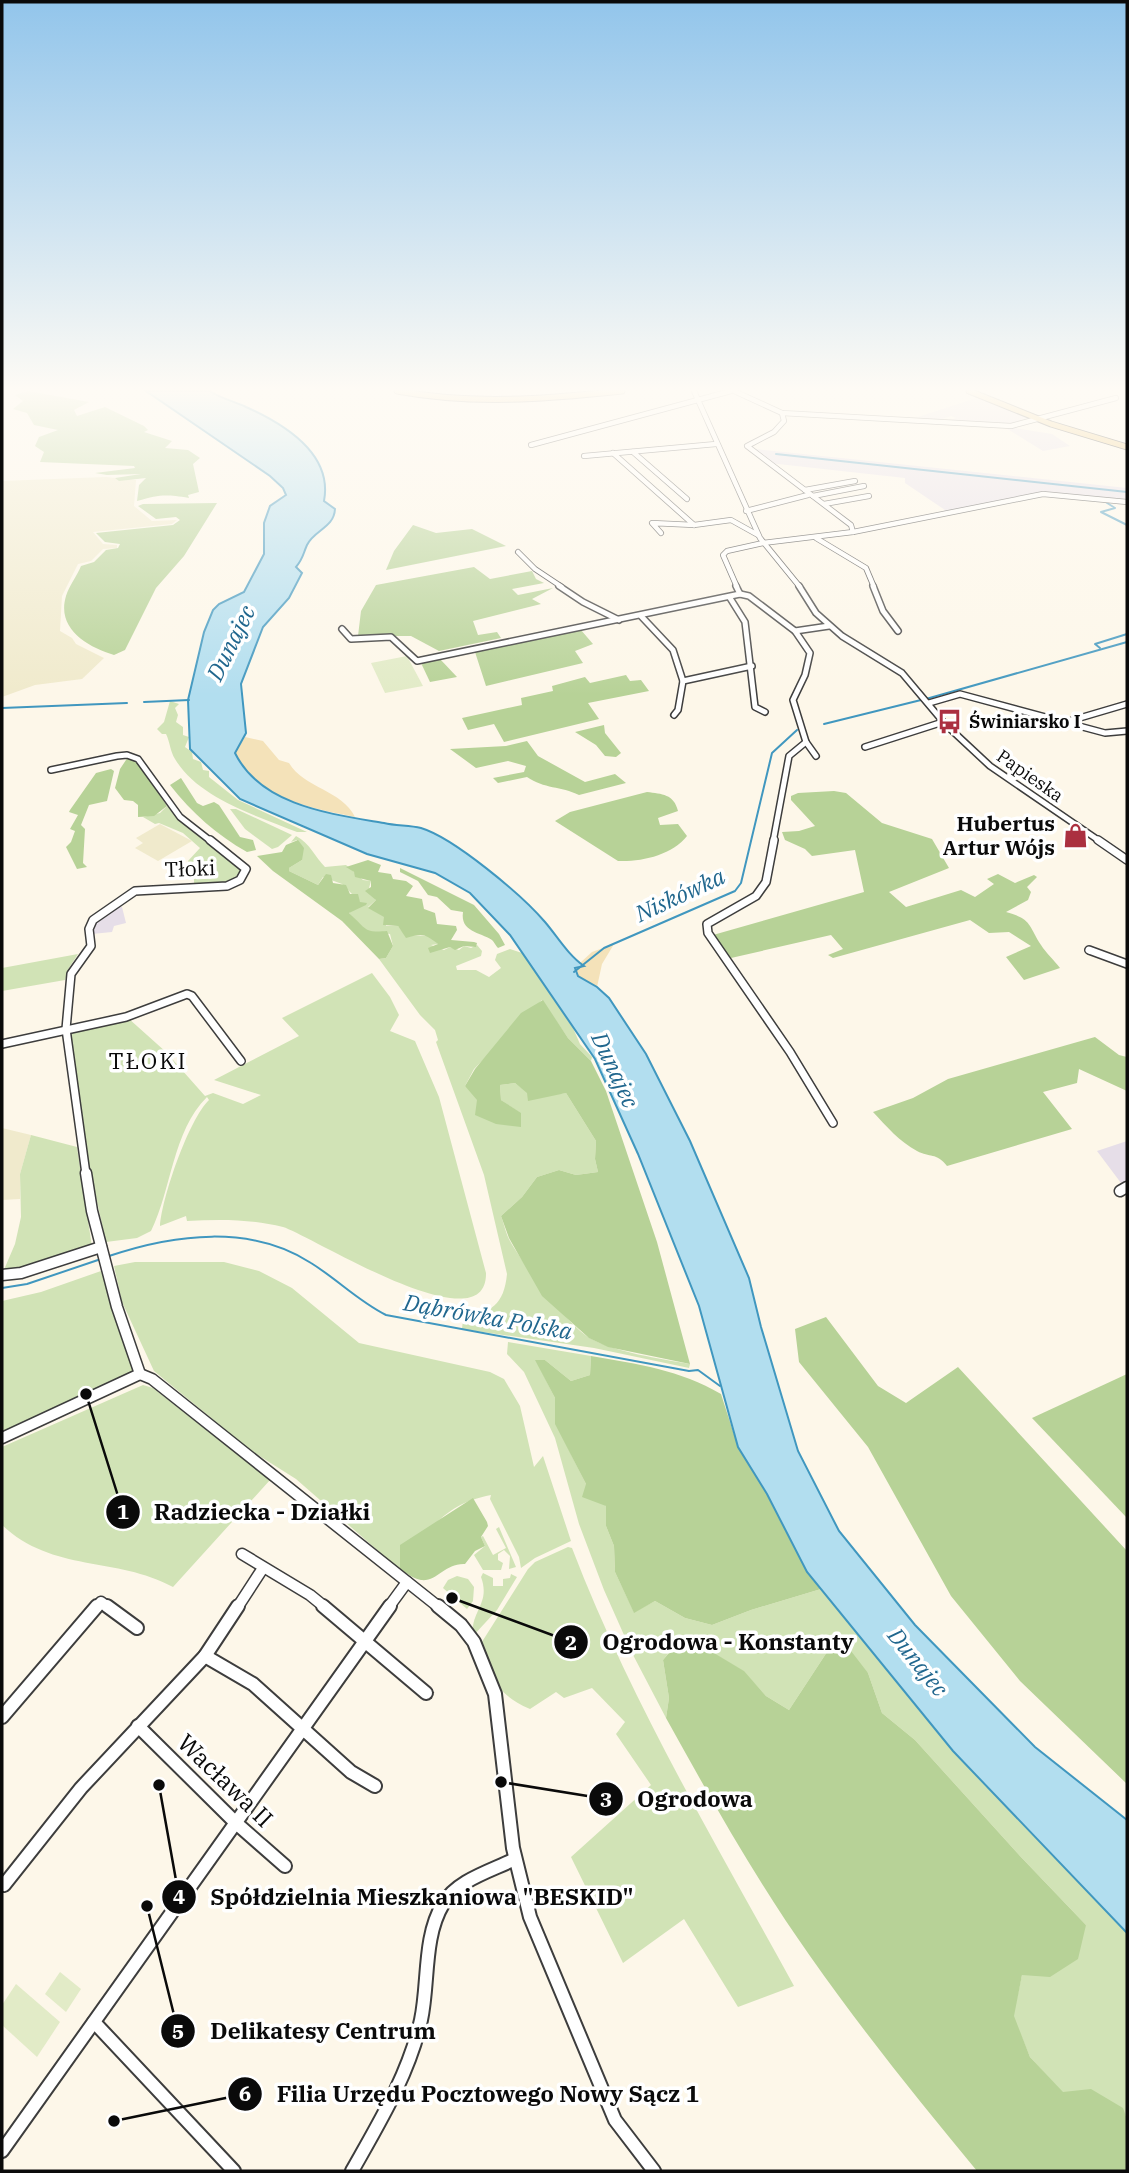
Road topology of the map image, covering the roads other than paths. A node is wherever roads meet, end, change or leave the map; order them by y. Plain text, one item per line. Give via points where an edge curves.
1 (657, 492) edge
2 (679, 492) edge
3 (738, 492) edge
4 (815, 492) edge
5 (820, 492) edge
6 (809, 494) junction
7 (869, 496) dead end
8 (687, 499) dead end
9 (1127, 502) edge
10 (824, 504) junction
11 (746, 511) junction
12 (694, 525) junction
13 (853, 531) junction
14 (660, 533) dead end
15 (758, 535) junction
16 (816, 537) junction
17 (763, 543) junction
18 (518, 552) dead end
19 (740, 594) junction
20 (730, 597) junction
21 (641, 616) junction
22 (620, 620) junction
23 (829, 626) junction
24 (342, 629) dead end
25 (795, 631) junction
26 (898, 631) dead end
27 (751, 666) junction
28 (683, 681) junction
29 (927, 701) junction
30 (1127, 705) edge
31 (765, 712) dead end
32 (674, 715) dead end
33 (943, 722) junction
34 (1065, 723) junction
35 (1127, 732) edge
36 (806, 742) junction
37 (866, 747) dead end
38 (816, 756) dead end
39 (51, 770) dead end
40 (1127, 860) edge
41 (1089, 950) dead end
42 (1127, 964) edge
43 (66, 1029) junction
44 (2, 1044) edge
45 (241, 1061) dead end
46 (833, 1123) dead end
47 (101, 1249) junction
48 (2, 1275) edge
49 (139, 1374) junction
50 (2, 1438) edge
51 (242, 1554) dead end
52 (263, 1567) junction
53 (407, 1582) junction
54 (137, 1628) dead end
55 (364, 1642) junction
56 (205, 1656) junction
57 (426, 1693) dead end
58 (2, 1717) edge
59 (138, 1726) junction
60 (302, 1728) junction
61 (375, 1786) dead end
62 (236, 1823) junction
63 (515, 1859) junction
64 (285, 1866) dead end
65 (2, 1884) edge
66 (94, 2022) junction
67 (2, 2151) edge
68 (234, 2171) edge
69 (352, 2171) edge
70 (654, 2171) edge

1 - 12 street
2 - 8 street
3 - 11 street, Papieska
4 - 6 street
5 - 6 street
6 - 10 street
6 - 11 street
7 - 10 street
9 - 13 street via 1043,494
10 - 13 street via 852,525
11 - 15 street, Papieska
12 - 14 street via 652,523
12 - 15 street via 731,520
13 - 16 street
15 - 17 street, Papieska
16 - 17 street
16 - 26 street via 866,568 883,611
17 - 19 street via 723,555
17 - 23 street, Papieska
18 - 22 street via 583,602
19 - 20 street
19 - 25 street
20 - 21 street
20 - 27 street via 745,622
21 - 22 street
21 - 28 street via 673,647
22 - 24 street via 417,661 391,637 351,639
23 - 25 street
23 - 29 street, Papieska via 897,669
25 - 36 street via 810,653 793,700
27 - 28 street
27 - 31 street via 755,707
28 - 32 street
29 - 33 street, Papieska
29 - 34 street via 960,694
30 - 34 street
33 - 37 street
33 - 40 street, Papieska via 990,766
34 - 35 street via 1105,733
36 - 38 street
36 - 46 street via 789,756 766,882 756,896 707,925
39 - 43 street, Tłoki via 117,756 138,759 180,817 246,869 240,880 227,886 135,891 98,915 89,929 91,946 71,974
41 - 42 street
43 - 44 street
43 - 45 street via 135,1014 187,993
43 - 47 street, Tłoki via 84,1170
47 - 48 street
47 - 49 street, Tłoki
49 - 50 street
49 - 53 street via 152,1379
51 - 52 street
52 - 55 street via 310,1595
52 - 56 street
53 - 55 street
53 - 63 street via 461,1625 487,1670 495,1694
54 - 58 street via 101,1602
55 - 57 street
55 - 60 street
56 - 59 street
56 - 60 street via 253,1684
59 - 62 street, Wacława II
59 - 65 street
60 - 61 street via 351,1772
60 - 62 street
62 - 64 street, Wacława II
62 - 66 street
63 - 69 street via 469,1881 444,1901 436,1918 421,2022 402,2075
63 - 70 street via 530,1917 604,2097 615,2120
66 - 67 street
66 - 68 street

